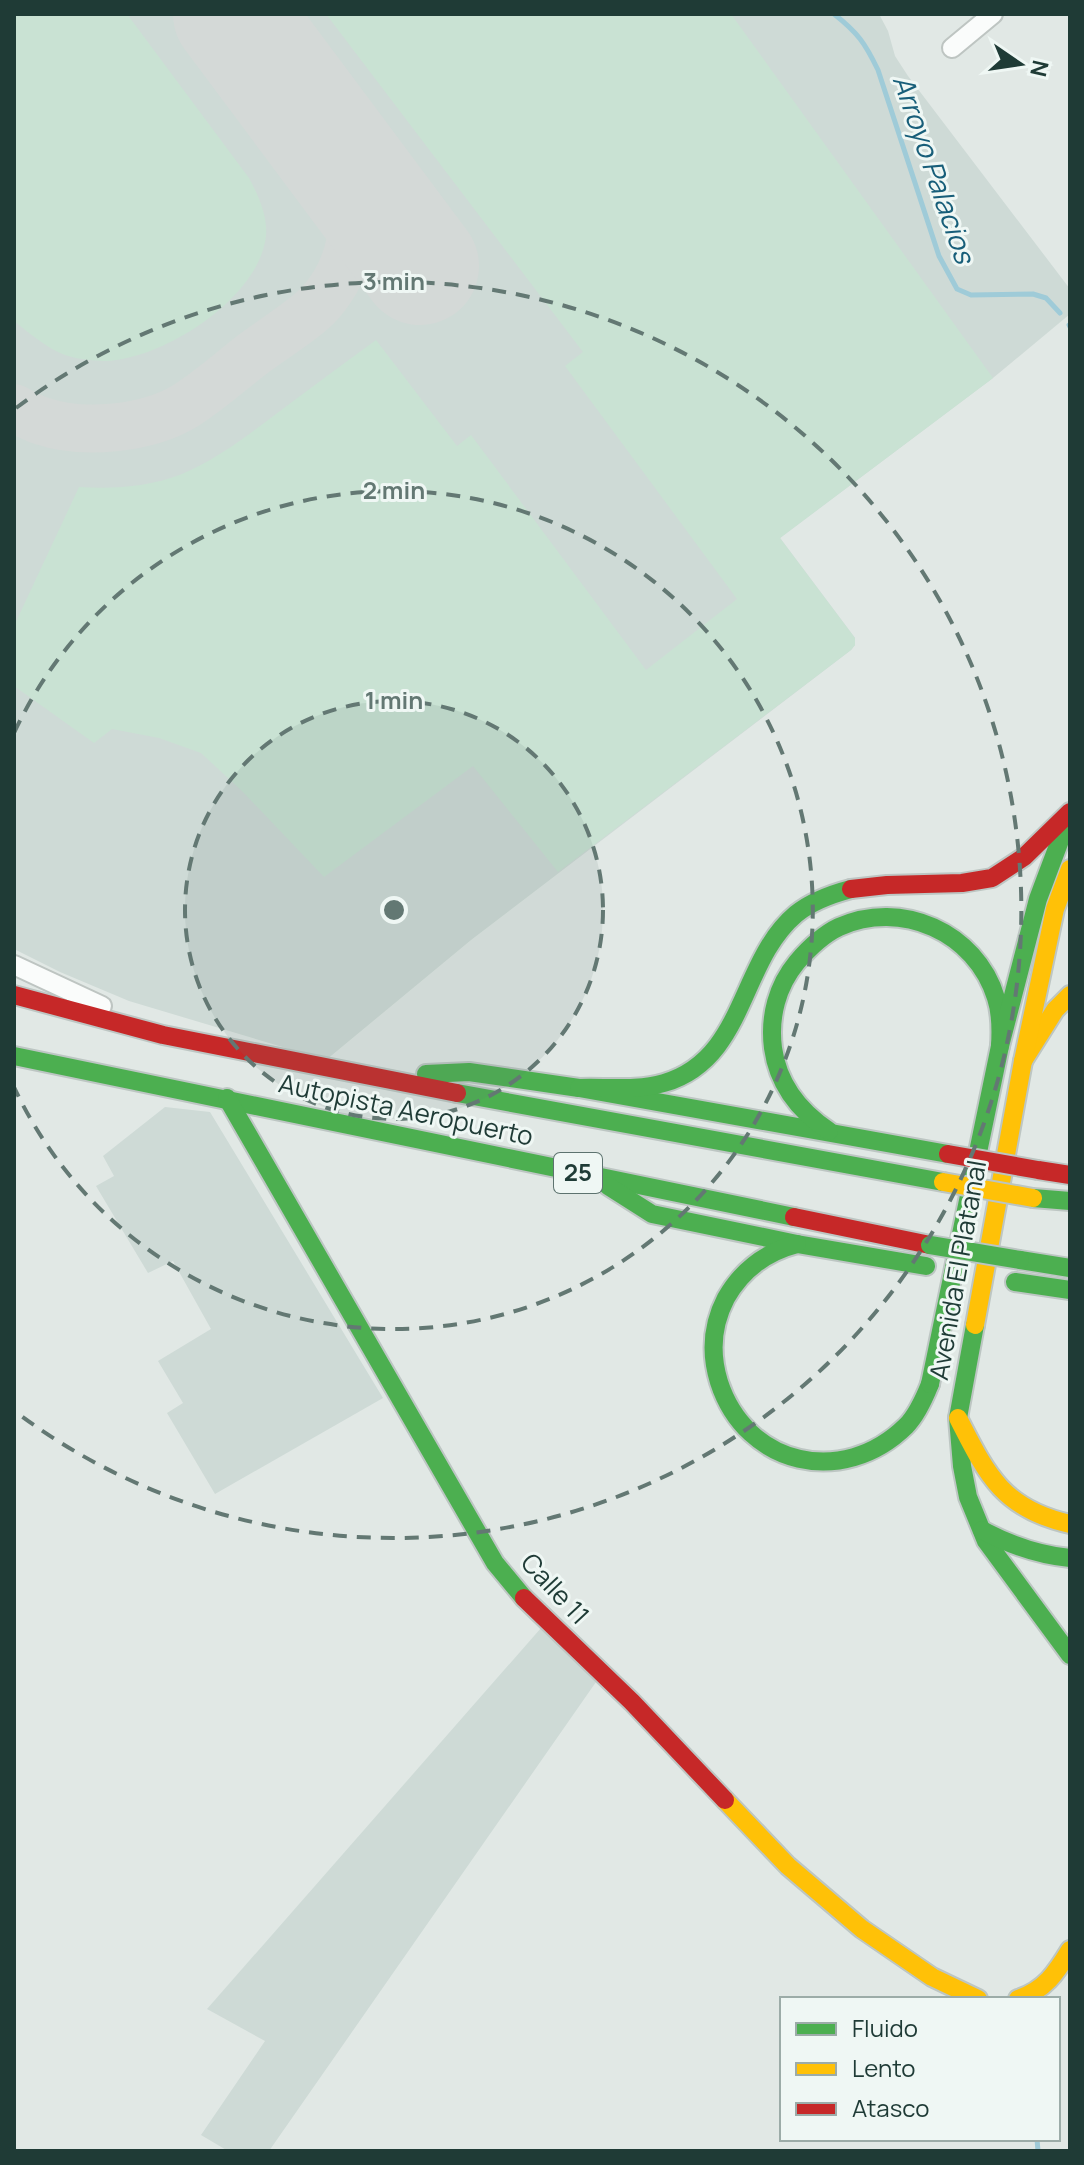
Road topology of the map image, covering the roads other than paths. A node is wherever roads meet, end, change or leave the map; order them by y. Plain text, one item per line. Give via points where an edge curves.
1 (993, 14) edge
2 (952, 48) dead end
3 (1070, 812) edge
4 (1070, 869) edge
5 (14, 965) edge
6 (14, 995) edge
7 (1070, 995) edge
8 (163, 1035) junction
9 (1000, 1046) junction
10 (14, 1056) edge
11 (1023, 1061) junction
12 (362, 1076) junction
13 (579, 1088) junction
14 (227, 1098) junction
15 (843, 1135) junction
16 (1070, 1175) edge
17 (591, 1176) junction
18 (1070, 1201) edge
19 (797, 1244) junction
20 (1070, 1268) edge
21 (1070, 1290) edge
22 (958, 1418) junction
23 (1070, 1524) edge
24 (980, 1529) junction
25 (1070, 1558) edge
26 (1070, 1655) edge
27 (1070, 1950) edge
28 (971, 1997) edge
29 (1027, 1997) edge

1 - 2 street
3 - 9 main road, Avenida El Platanal via 1038,899
3 - 13 main road via 1007,870 990,878 964,884 859,887 826,895 797,913 775,938 755,969 738,1016 697,1068 663,1083
4 - 11 main road, Avenida El Platanal via 1055,909
5 - 8 street
6 - 8 main road, Autopista Aeropuerto / 25
7 - 11 main road
8 - 12 main road, Autopista Aeropuerto / 25
9 - 15 main road via 999,1010 988,977 953,937 905,917 870,917 837,927 808,948 786,976 774,1009 772,1044 781,1078 800,1108 827,1130
9 - 19 main road, Avenida El Platanal via 930,1384 917,1413 895,1437 853,1459 821,1463 790,1457 761,1443 729,1408 717,1379 713,1347 719,1316 733,1287 768,1254
10 - 14 main road, Autopista Aeropuerto / 25
11 - 22 main road, Avenida El Platanal
12 - 13 main road via 469,1072
12 - 18 main road, Autopista Aeropuerto / 25, bridge
13 - 15 main road
14 - 17 main road, Autopista Aeropuerto / 25
14 - 28 main road, Calle 11 via 508,1581 788,1866 862,1929
15 - 16 main road, bridge
17 - 19 main road via 652,1214
17 - 20 main road, Autopista Aeropuerto / 25, bridge
19 - 21 main road
22 - 23 main road via 1000,1489 1044,1518
22 - 24 main road, Avenida El Platanal via 960,1464
24 - 25 main road via 1015,1547
24 - 26 main road, Avenida El Platanal
27 - 29 main road via 1050,1983

